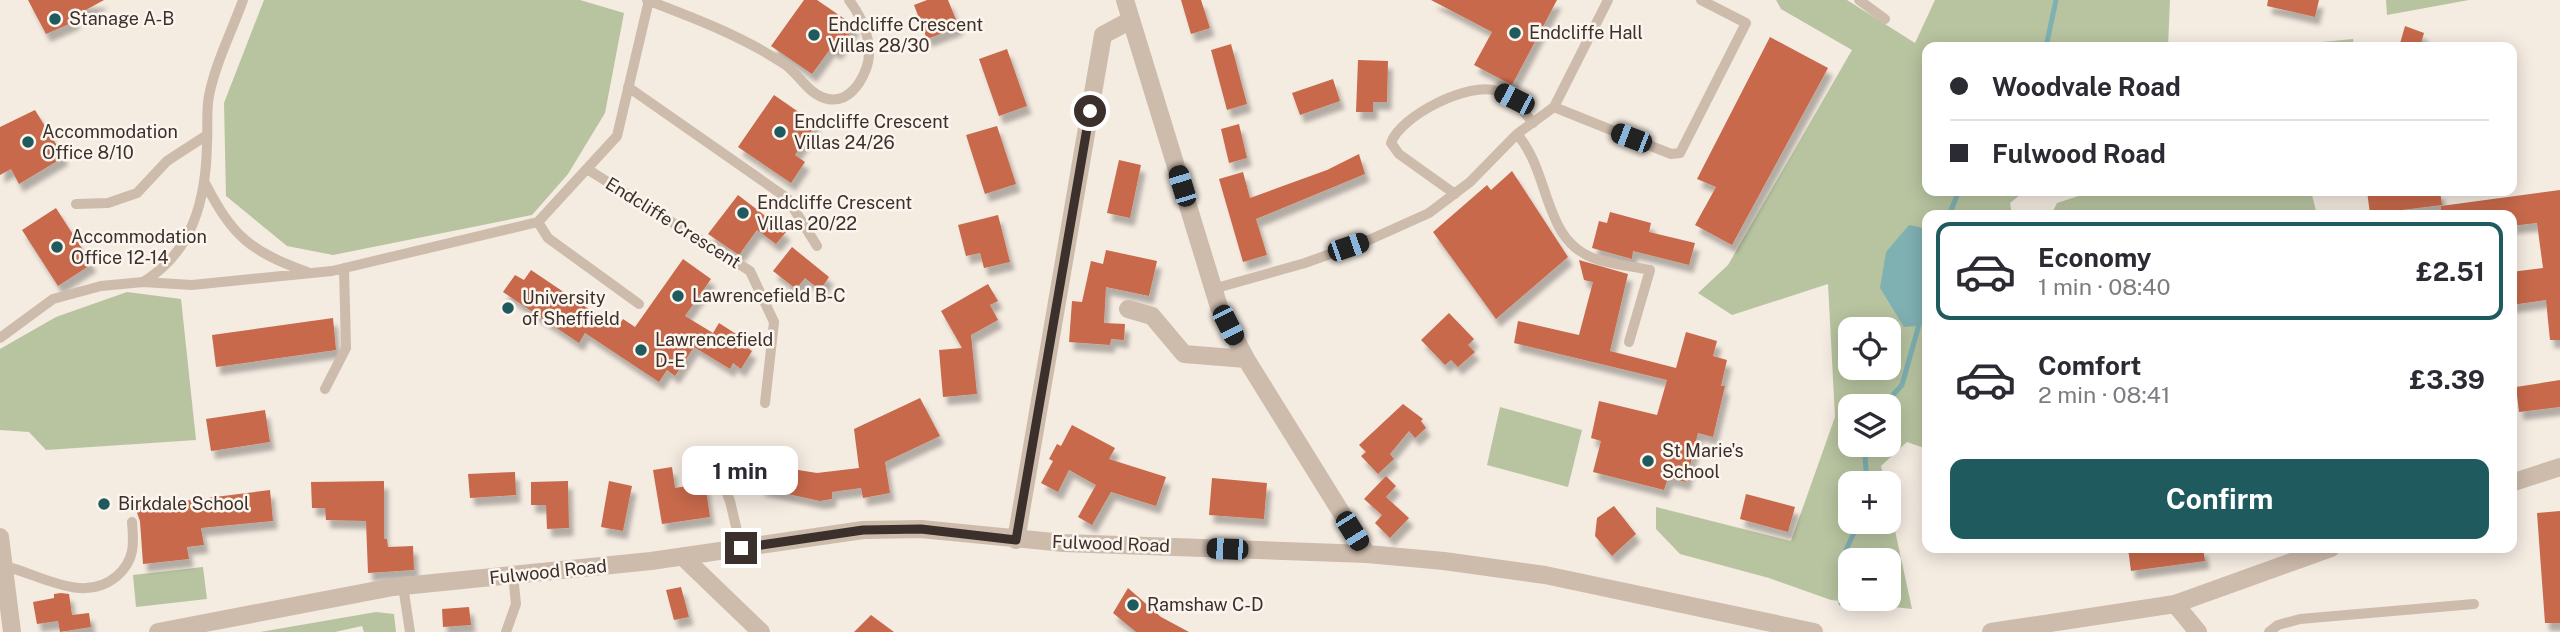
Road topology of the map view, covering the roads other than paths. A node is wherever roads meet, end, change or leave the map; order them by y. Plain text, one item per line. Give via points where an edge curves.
1 (243, 0) edge
2 (648, 0) edge
3 (849, 0) edge
4 (1125, 0) edge
5 (1608, 0) edge
6 (1701, 0) edge
7 (1859, 0) edge
8 (1885, 19) dead end
9 (1131, 20) junction
10 (628, 87) junction
11 (1554, 107) junction
12 (1533, 123) junction
13 (1517, 134) junction
14 (208, 135) junction
15 (587, 169) junction
16 (205, 183) junction
17 (1455, 194) junction
18 (76, 204) dead end
19 (538, 222) junction
20 (817, 246) dead end
21 (344, 268) junction
22 (310, 273) junction
23 (143, 282) junction
24 (1213, 289) junction
25 (639, 304) dead end
26 (1128, 309) dead end
27 (0, 338) edge
28 (1629, 342) dead end
29 (1245, 359) junction
30 (325, 389) dead end
31 (765, 403) dead end
32 (2560, 467) edge
33 (720, 477) dead end
34 (2517, 481) edge
35 (132, 522) dead end
36 (0, 537) edge
37 (1016, 540) junction
38 (741, 548) junction
39 (2317, 553) edge
40 (1367, 554) junction
41 (683, 557) junction
42 (4, 566) junction
43 (513, 575) junction
44 (403, 586) junction
45 (3, 588) edge
46 (2175, 604) junction
47 (2474, 604) dead end
48 (743, 625) edge
49 (1795, 630) edge
50 (12, 632) edge
51 (158, 632) edge
52 (410, 632) edge
53 (506, 632) edge
54 (761, 632) edge
55 (1814, 632) edge
56 (1991, 632) edge
57 (2198, 632) edge
58 (2269, 632) edge

1 - 14 lane via 209,96
2 - 3 lane, Endcliffe Crescent via 744,42 788,67 811,91 828,99 843,99 859,86 867,67 869,39
2 - 10 lane, Endcliffe Crescent
4 - 9 street
5 - 11 lane
6 - 11 lane via 1746,23 1680,153 1671,154
7 - 8 lane
9 - 24 street
9 - 37 street via 1103,35
10 - 15 lane, Endcliffe Crescent via 617,136
10 - 20 lane via 787,198
11 - 12 lane
12 - 13 lane
12 - 17 lane via 1514,99 1495,89 1442,100 1394,133 1391,143 1399,153
13 - 17 lane
13 - 28 lane via 1538,166 1557,229 1565,240 1594,259 1650,270
14 - 16 lane
14 - 18 lane via 167,161 137,193 108,203
15 - 19 lane, Endcliffe Crescent
15 - 31 lane, Endcliffe Crescent via 750,271 774,322
16 - 22 lane via 238,235 267,257
16 - 23 lane via 197,218 183,244 163,270
17 - 24 lane via 1429,213 1369,240
19 - 21 lane
19 - 25 lane via 548,238
21 - 22 lane
21 - 30 lane via 346,348
22 - 23 lane via 192,285
23 - 27 lane via 101,286 53,299
24 - 29 street
26 - 29 street via 1152,316 1184,354
29 - 40 street
32 - 34 street
33 - 38 lane
35 - 42 lane via 132,556 120,573 101,586 85,590 68,587
36 - 42 street
37 - 38 street, Fulwood Road via 921,529 863,530
37 - 40 street, Fulwood Road
38 - 41 street, Fulwood Road
39 - 46 street
40 - 49 street, Fulwood Road via 1545,575
41 - 43 street, Fulwood Road
41 - 48 street
42 - 45 street
43 - 44 street, Fulwood Road
43 - 53 lane via 516,604
44 - 51 street, Fulwood Road
44 - 52 lane
45 - 50 street
46 - 56 street
46 - 57 street
47 - 58 lane via 2300,619
48 - 54 street
49 - 55 street, Fulwood Road

